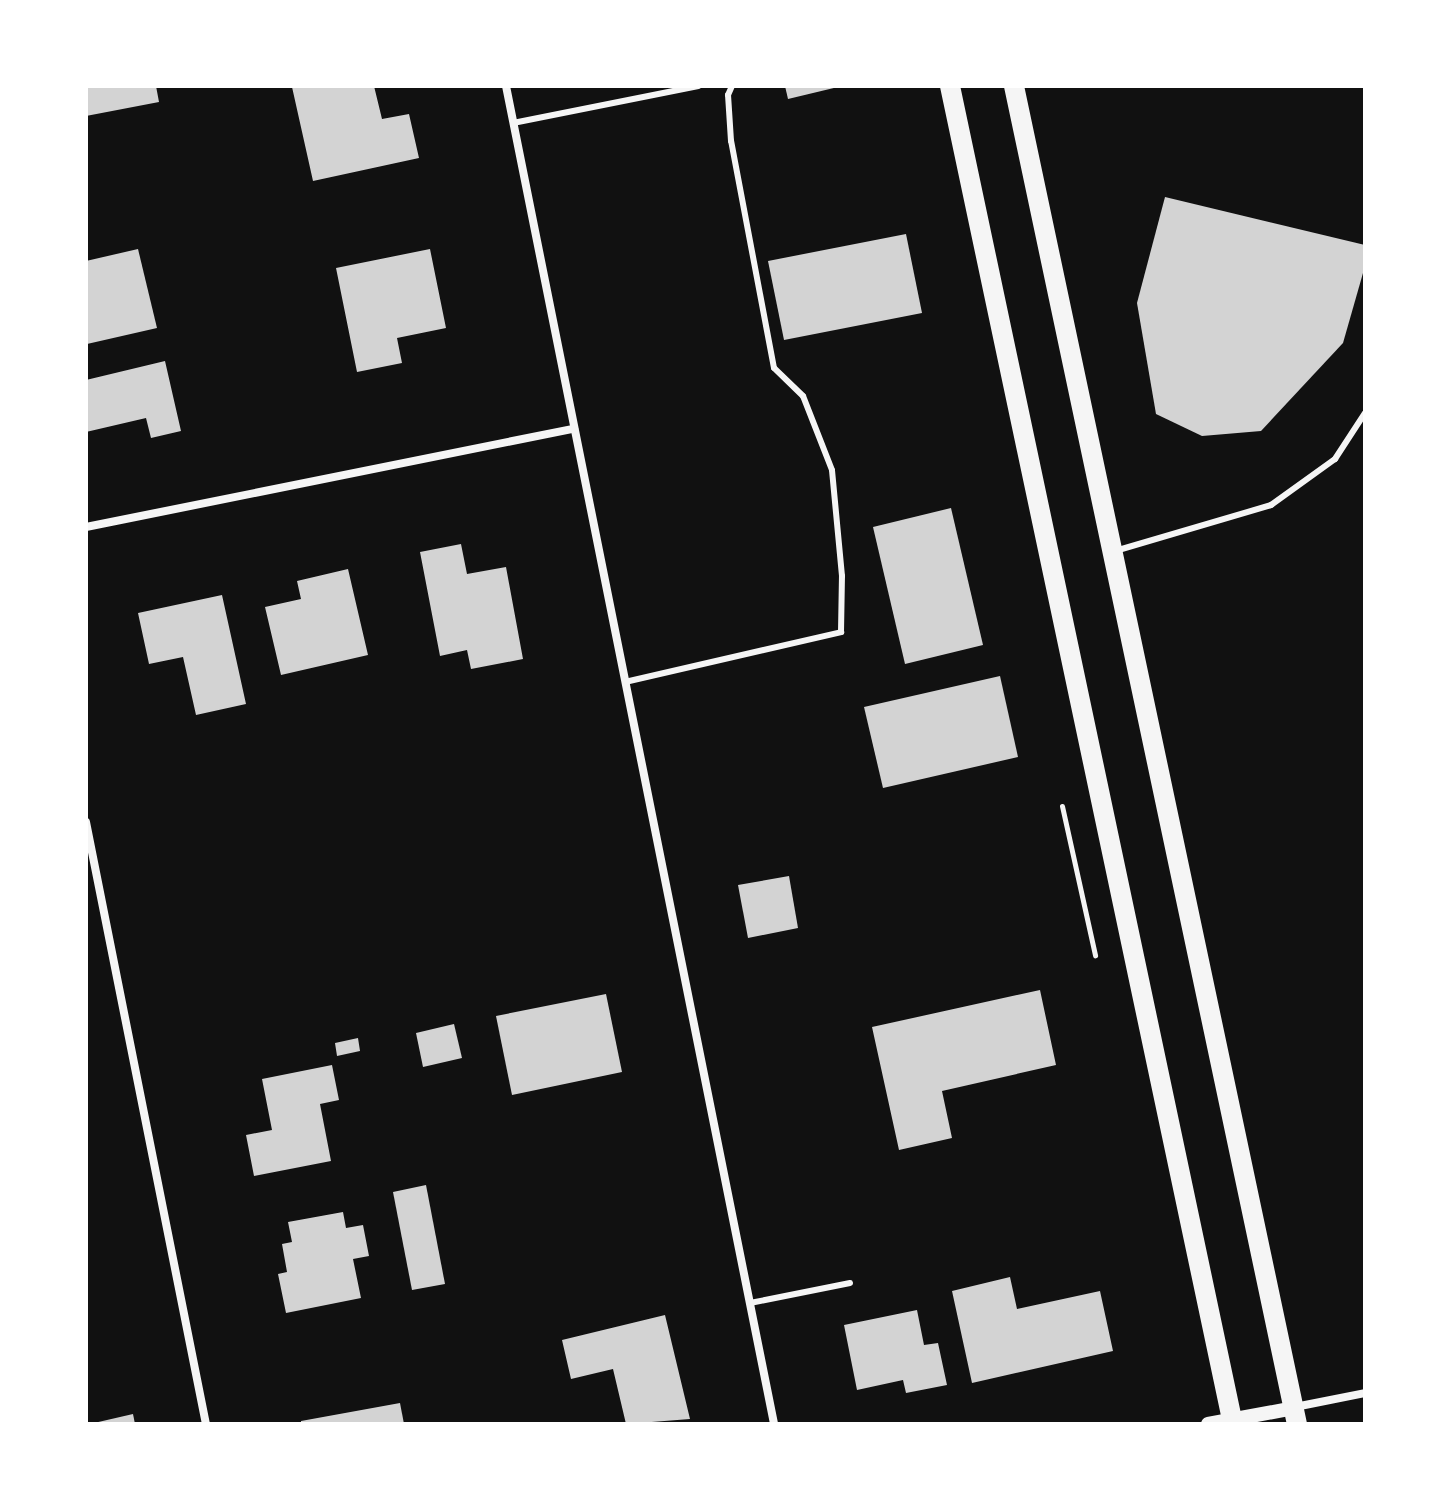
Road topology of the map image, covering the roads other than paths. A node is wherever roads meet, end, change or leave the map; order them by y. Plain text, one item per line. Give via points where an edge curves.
1 (506, 86) edge
2 (698, 86) edge
3 (732, 86) edge
4 (950, 86) edge
5 (1014, 86) edge
6 (513, 123) junction
7 (1365, 413) edge
8 (574, 429) junction
9 (86, 527) edge
10 (1115, 551) junction
11 (625, 682) junction
12 (86, 822) edge
13 (850, 1283) dead end
14 (750, 1303) junction
15 (1365, 1393) edge
16 (1296, 1416) edge
17 (1232, 1422) edge
18 (206, 1424) edge
19 (774, 1424) edge
20 (1208, 1424) edge

1 - 6 street
2 - 6 lane
3 - 11 lane via 731,141 774,368 803,396 832,470 842,576 841,632
4 - 17 main road
5 - 10 main road
6 - 8 street
7 - 10 lane via 1335,459 1271,505
8 - 9 street
8 - 11 street
10 - 16 main road
11 - 14 street
12 - 18 street
13 - 14 lane
14 - 19 street
15 - 16 street
16 - 17 street
17 - 20 street

